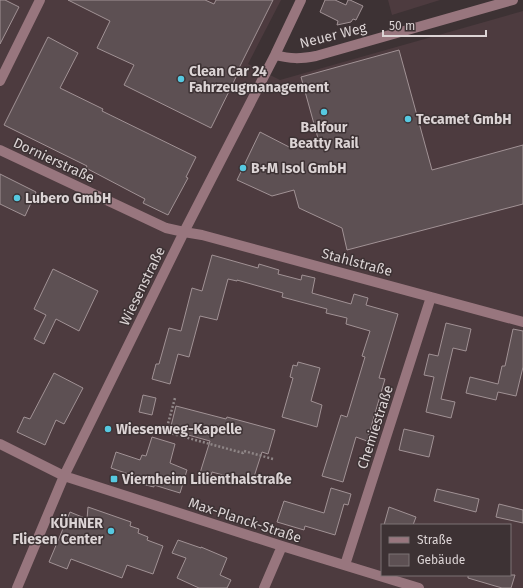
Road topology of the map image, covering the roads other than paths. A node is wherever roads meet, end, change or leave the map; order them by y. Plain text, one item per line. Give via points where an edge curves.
1 (40, 0) edge
2 (301, 0) edge
3 (513, 0) edge
4 (275, 55) junction
5 (0, 81) edge
6 (0, 150) edge
7 (184, 232) junction
8 (431, 297) junction
9 (523, 322) edge
10 (0, 444) edge
11 (64, 476) junction
12 (282, 546) junction
13 (345, 566) junction
14 (17, 588) edge
15 (264, 588) edge
16 (419, 588) edge

1 - 5 street
2 - 4 street, Wiesenstraße
3 - 4 street, Neuer Weg via 316,56 290,59
4 - 7 street, Wiesenstraße
6 - 7 street, Dornierstraße via 166,228
7 - 8 street, Stahlstraße
7 - 11 street, Wiesenstraße
8 - 9 street, Stahlstraße
8 - 13 street, Chemiestraße
10 - 11 street, Max-Planck-Straße
11 - 12 street, Max-Planck-Straße
11 - 14 street, Wiesenstraße
12 - 13 street, Max-Planck-Straße
12 - 15 street
13 - 16 street, Max-Planck-Straße

